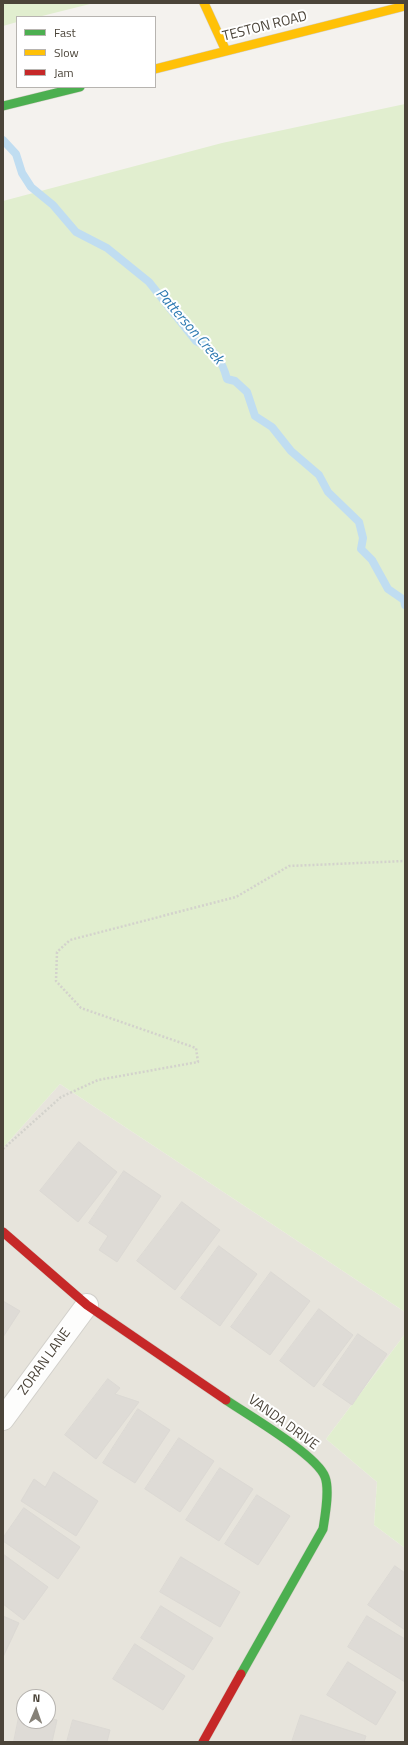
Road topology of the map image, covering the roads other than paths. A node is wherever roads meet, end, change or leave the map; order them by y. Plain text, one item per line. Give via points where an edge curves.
1 (204, 3) edge
2 (405, 6) edge
3 (226, 51) junction
4 (156, 69) edge
5 (76, 88) edge
6 (3, 106) edge
7 (3, 1232) edge
8 (87, 1305) junction
9 (3, 1419) edge
10 (203, 1742) edge

1 - 3 street
2 - 3 street, TESTON ROAD
3 - 4 street, TESTON ROAD
5 - 6 street
7 - 8 street, VANDA DRIVE
8 - 9 street, ZORAN LANE
8 - 10 street, VANDA DRIVE via 307,1455 325,1477 327,1504 323,1529

